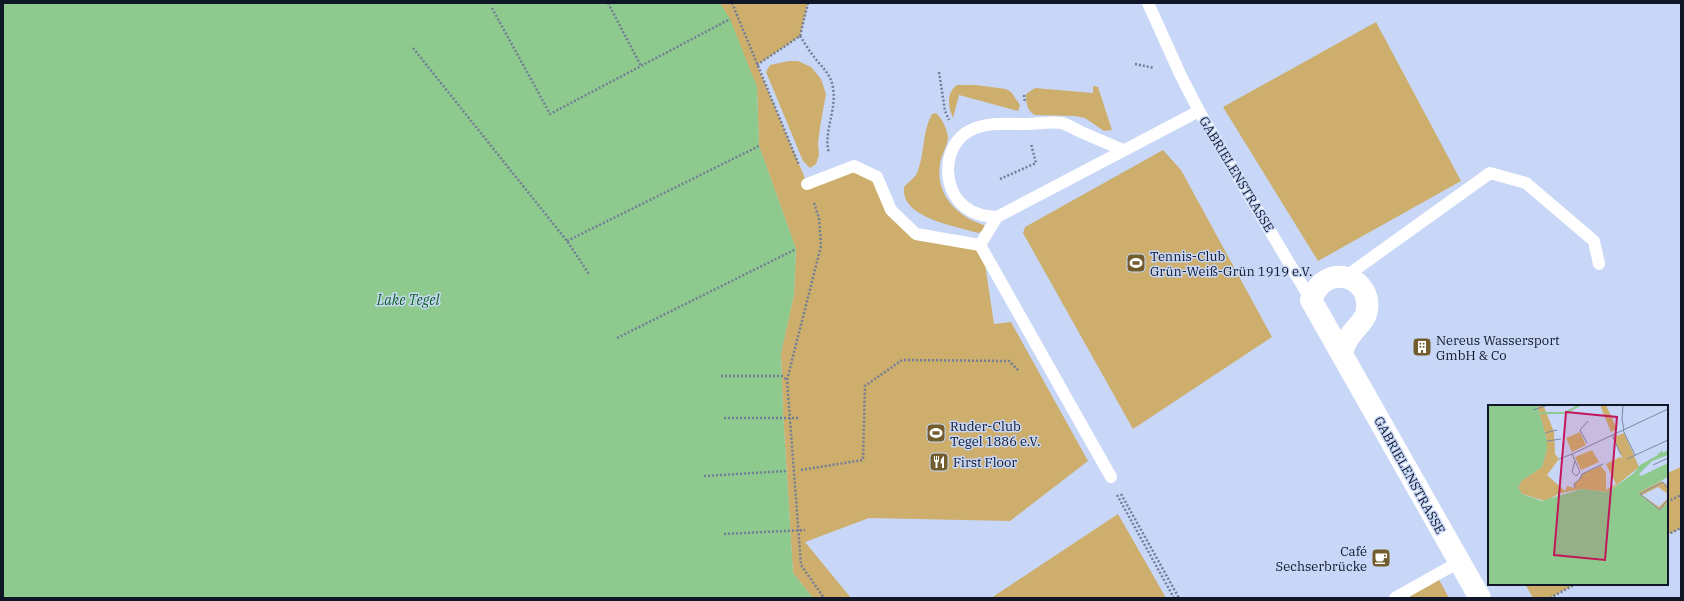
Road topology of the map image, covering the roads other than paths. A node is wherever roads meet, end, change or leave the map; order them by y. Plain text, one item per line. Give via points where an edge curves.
1 (1148, 3) edge
2 (1199, 111) junction
3 (1123, 150) junction
4 (807, 184) road end
5 (997, 217) junction
6 (980, 245) junction
7 (1599, 264) dead end
8 (1345, 277) junction
9 (1311, 300) junction
10 (1341, 352) junction
11 (1112, 477) road end
12 (1459, 562) junction
13 (1394, 598) edge
14 (1480, 598) edge

1 - 2 lane, GABRIELENSTRASSE
2 - 3 lane, GABRIELENSTRASSE
2 - 9 lane, GABRIELENSTRASSE
3 - 5 lane, GABRIELENSTRASSE
3 - 5 lane via 1061,123 987,124 970,130 958,141 948,164 951,188 965,207 979,215
4 - 6 lane via 854,166 877,177 891,210 916,234
5 - 6 lane
6 - 11 lane
7 - 8 lane via 1594,241 1526,183 1490,174
8 - 9 street via 1326,280 1320,284
8 - 10 street via 1360,286 1366,294 1367,303 1364,318 1348,338
9 - 10 street, GABRIELENSTRASSE
10 - 12 street, GABRIELENSTRASSE
12 - 13 lane
12 - 14 street, GABRIELENSTRASSE

